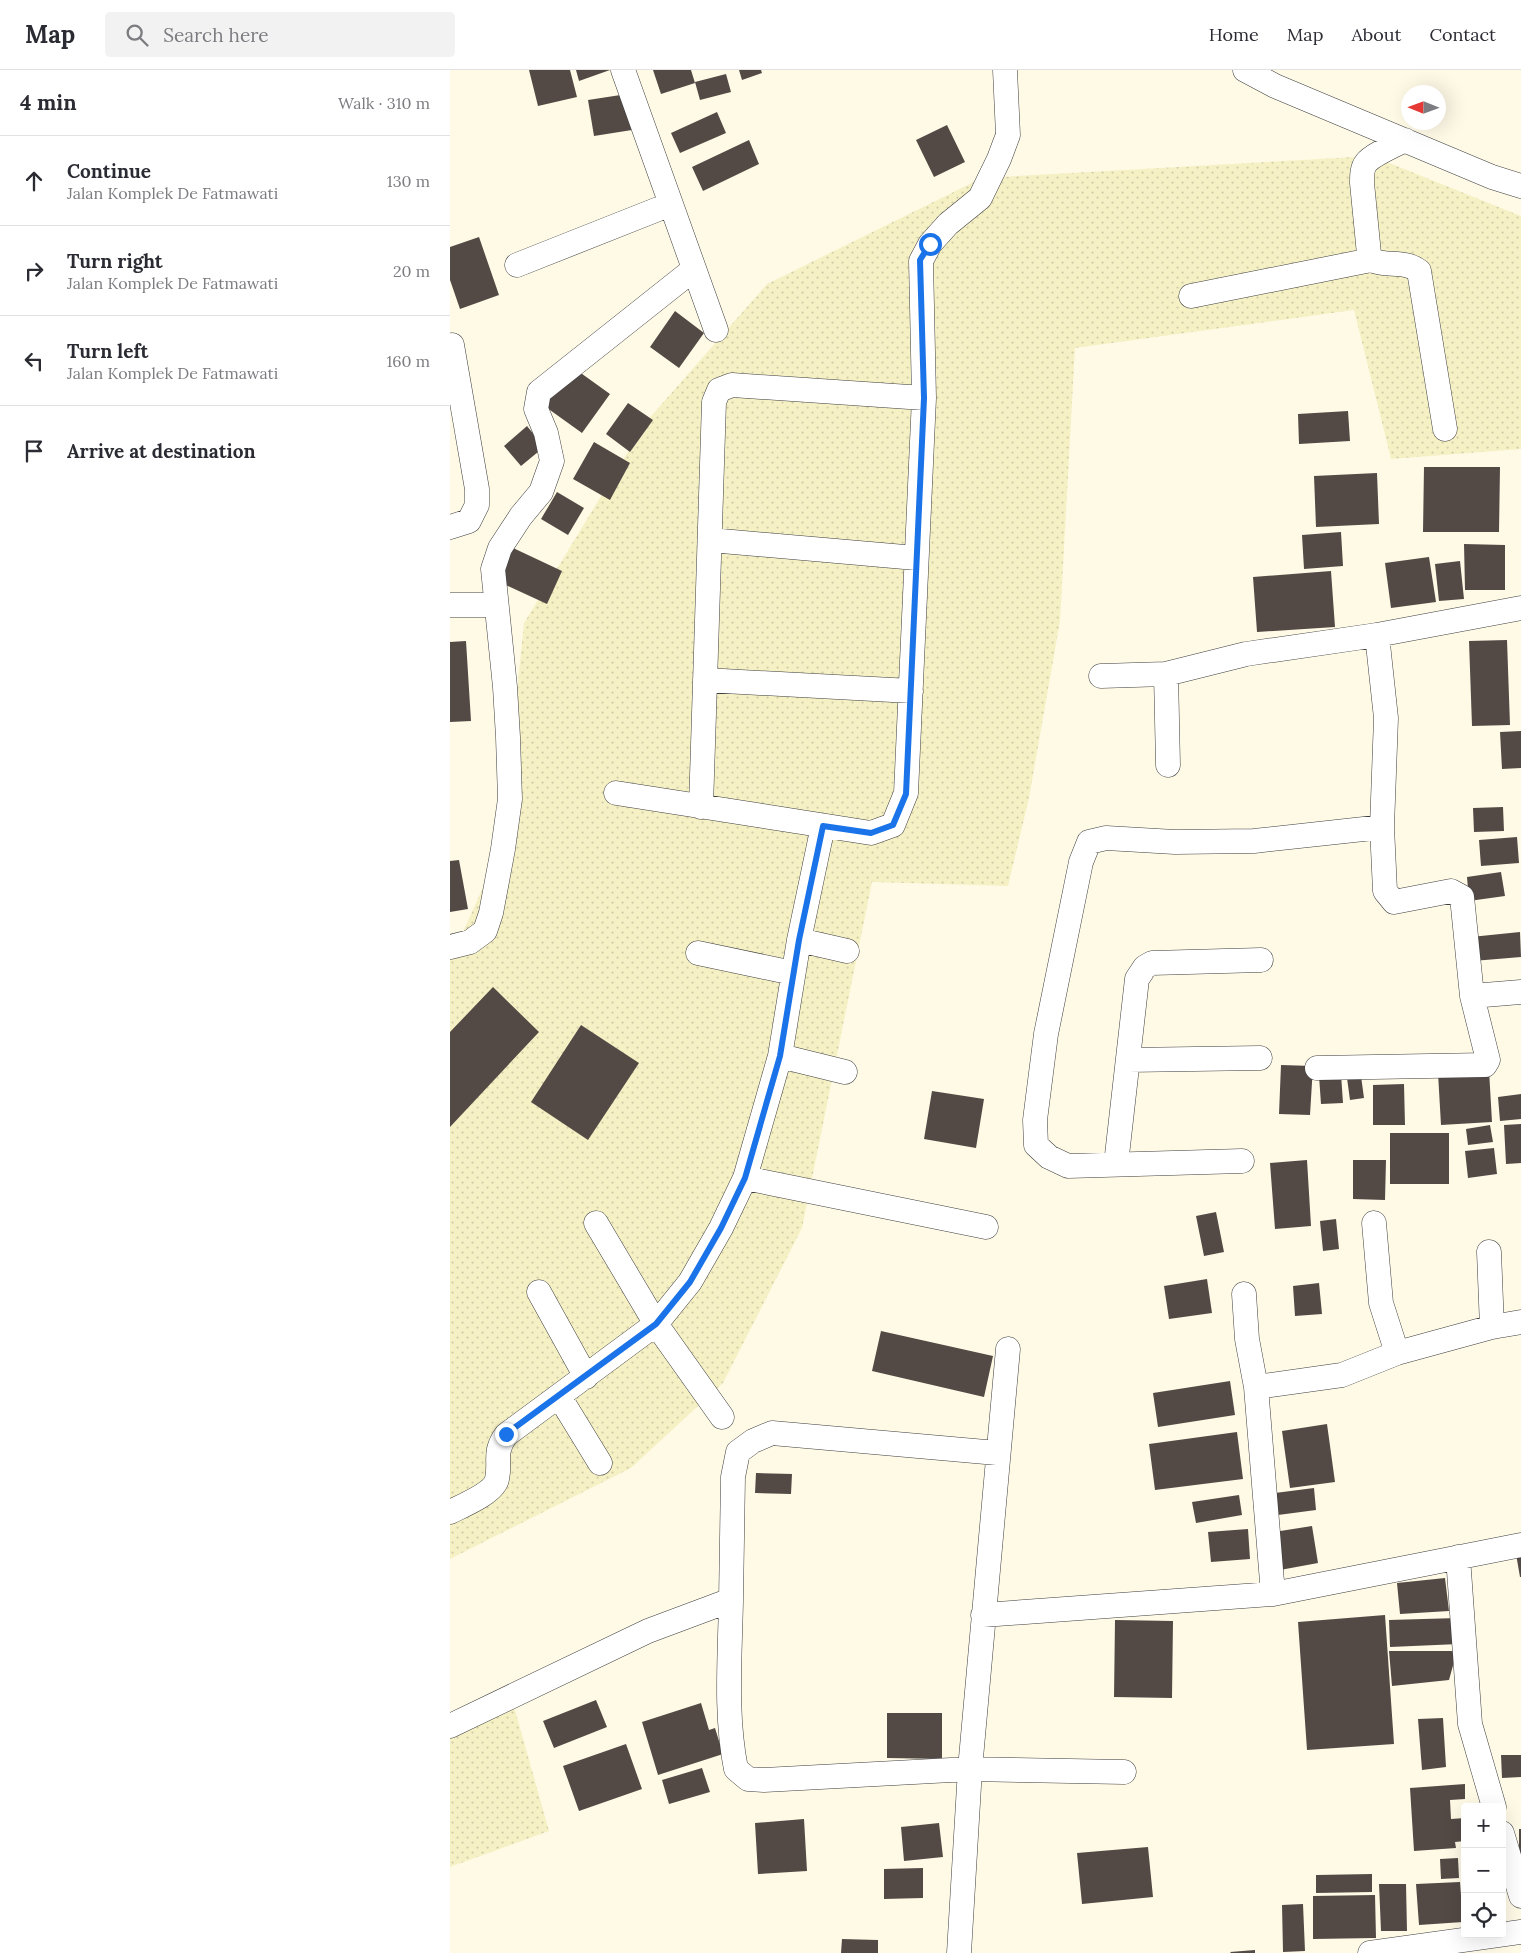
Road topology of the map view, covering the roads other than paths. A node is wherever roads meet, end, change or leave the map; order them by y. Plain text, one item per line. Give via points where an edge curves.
1 (623, 70) edge
2 (1005, 70) edge
3 (1245, 70) edge
4 (1405, 140) junction
5 (1521, 186) edge
6 (671, 204) junction
7 (1371, 260) junction
8 (517, 265) dead end
9 (694, 269) junction
10 (1191, 296) dead end
11 (716, 330) dead end
12 (452, 345) dead end
13 (924, 398) junction
14 (1445, 429) dead end
15 (450, 527) edge
16 (710, 540) junction
17 (916, 558) junction
18 (450, 605) edge
19 (496, 606) junction
20 (1521, 608) edge
21 (1378, 635) junction
22 (1166, 674) junction
23 (1101, 676) dead end
24 (705, 680) junction
25 (910, 691) junction
26 (1168, 765) dead end
27 (616, 793) dead end
28 (701, 807) junction
29 (823, 826) junction
30 (1382, 827) junction
31 (799, 940) junction
32 (450, 947) edge
33 (847, 952) dead end
34 (698, 953) dead end
35 (1261, 960) dead end
36 (793, 973) junction
37 (1521, 992) edge
38 (1472, 996) junction
39 (780, 1056) junction
40 (1260, 1058) dead end
41 (1128, 1060) junction
42 (1317, 1068) dead end
43 (845, 1072) dead end
44 (1242, 1161) dead end
45 (1116, 1164) junction
46 (745, 1178) junction
47 (596, 1223) dead end
48 (1374, 1223) dead end
49 (986, 1227) dead end
50 (1489, 1252) dead end
51 (539, 1292) dead end
52 (1244, 1294) dead end
53 (1521, 1322) edge
54 (656, 1324) junction
55 (1492, 1327) junction
56 (1008, 1349) dead end
57 (1397, 1353) junction
58 (586, 1377) junction
59 (1256, 1387) junction
60 (560, 1396) junction
61 (722, 1417) dead end
62 (997, 1453) junction
63 (600, 1463) dead end
64 (450, 1512) edge
65 (1521, 1545) edge
66 (1458, 1557) junction
67 (1273, 1594) junction
68 (731, 1600) junction
69 (983, 1615) junction
70 (450, 1726) edge
71 (970, 1769) junction
72 (1124, 1772) dead end
73 (1493, 1803) edge
74 (1506, 1846) edge
75 (1521, 1896) edge
76 (1521, 1932) edge
77 (959, 1953) edge
78 (1370, 1953) edge

1 - 6 street
2 - 13 street via 1008,135 999,158 980,198 948,224 920,260
3 - 4 street via 1275,86
4 - 5 street
4 - 7 street via 1371,159 1363,171
6 - 8 street
6 - 9 street
7 - 10 street
7 - 14 street via 1406,264 1419,271
9 - 11 street
9 - 19 street via 539,392 536,409 552,461 541,492 500,548 493,569
12 - 15 street via 478,489 477,505 469,521
13 - 16 street via 732,385 719,390 714,402
13 - 17 street
16 - 17 street
16 - 24 street
17 - 25 street
18 - 19 street
19 - 32 street via 505,687 510,799 504,849 485,931 470,942
20 - 21 street
21 - 22 street via 1246,654
21 - 30 street via 1386,718
22 - 23 street
22 - 26 street
24 - 25 street
24 - 28 street
25 - 29 street via 906,794 893,825 871,833
27 - 28 street
28 - 29 street
29 - 31 street
30 - 38 street via 1385,891 1394,902 1452,892 1462,897
30 - 45 street via 1254,841 1175,842 1106,838 1089,842 1081,862 1046,1034 1035,1120 1036,1145 1049,1157 1068,1166
31 - 33 street
31 - 36 street
34 - 36 street
35 - 41 street via 1152,963 1145,967 1137,979
36 - 39 street
37 - 38 street
38 - 42 street via 1488,1060 1485,1065
39 - 43 street
39 - 46 street
40 - 41 street
41 - 45 street
44 - 45 street
46 - 49 street
46 - 54 street via 690,1282
47 - 54 street
48 - 57 street via 1381,1303
50 - 55 street
51 - 58 street
52 - 59 street
53 - 55 street
54 - 58 street
54 - 61 street
55 - 57 street
56 - 62 street
57 - 59 street via 1342,1375
58 - 60 street
59 - 67 street
60 - 63 street
60 - 64 street via 506,1434 500,1443 497,1481 486,1493
62 - 68 street via 772,1433 753,1441 738,1452 733,1477
62 - 69 street
65 - 66 street
66 - 67 street
66 - 73 street via 1470,1724
67 - 69 street
68 - 70 street via 648,1631
68 - 71 street via 729,1710 734,1760 740,1774 748,1779 764,1780
69 - 71 street
71 - 72 street
71 - 77 street
74 - 75 street
76 - 78 street

